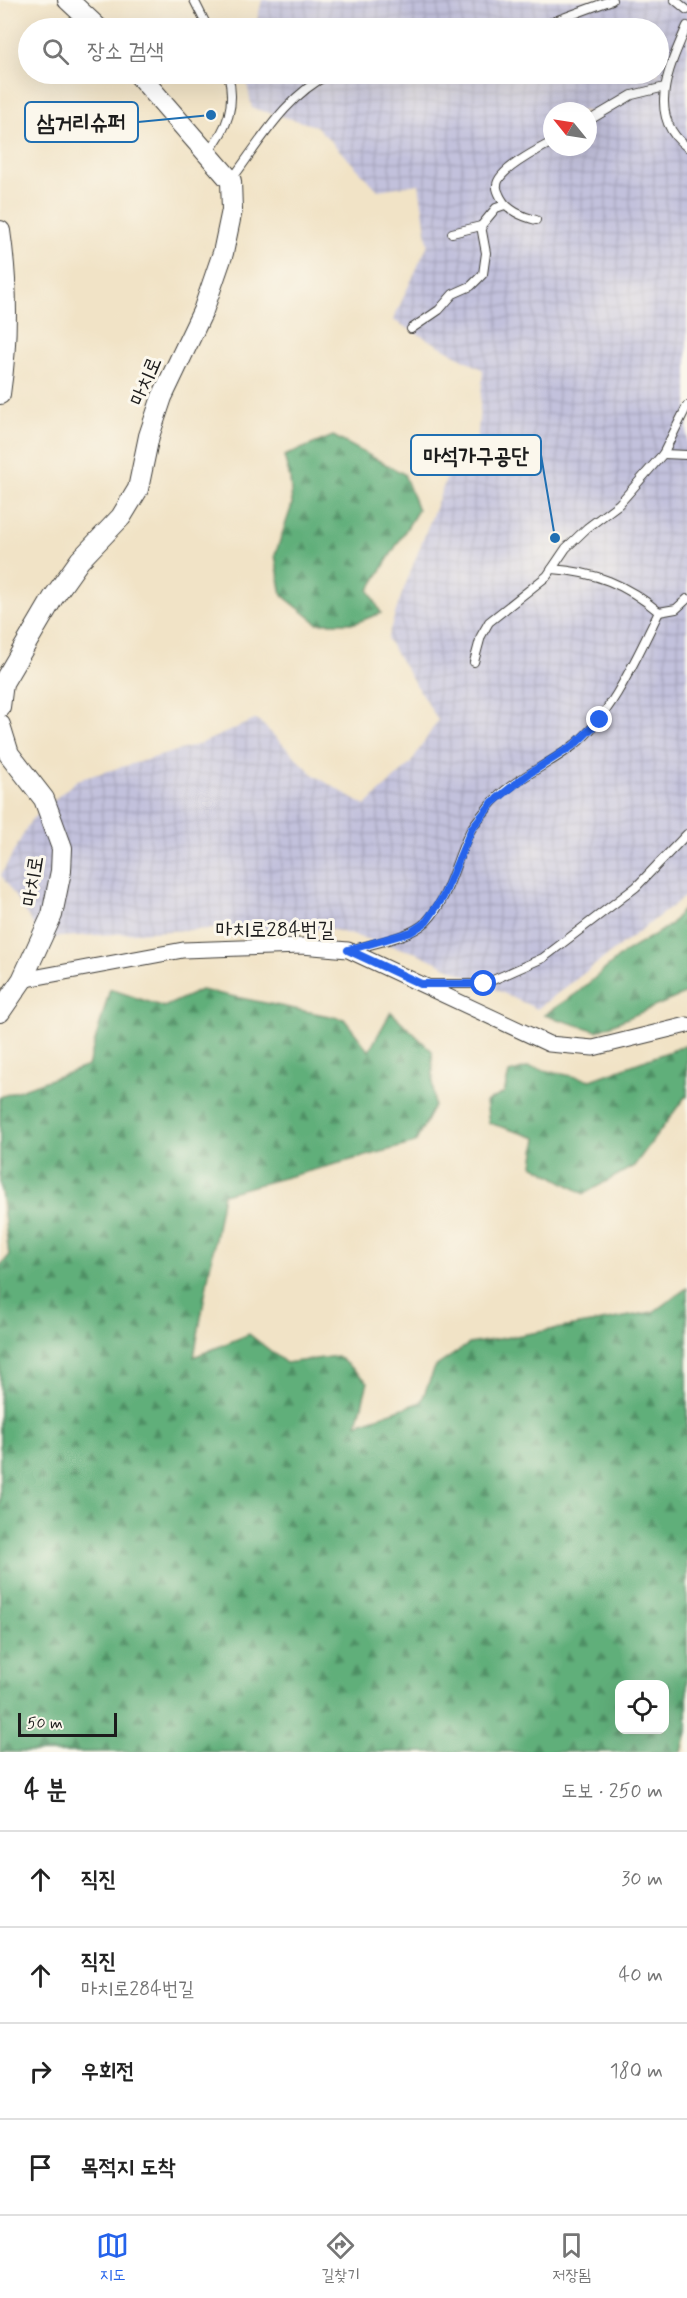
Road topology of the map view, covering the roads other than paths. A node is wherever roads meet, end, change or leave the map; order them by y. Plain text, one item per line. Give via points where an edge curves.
1 (68, 0) edge
2 (194, 0) edge
3 (612, 0) edge
4 (675, 0) edge
5 (687, 10) edge
6 (87, 18) edge
7 (203, 18) edge
8 (563, 18) edge
9 (687, 26) edge
10 (669, 78) edge
11 (147, 84) edge
12 (229, 84) edge
13 (313, 84) edge
14 (667, 84) edge
15 (666, 87) junction
16 (597, 115) edge
17 (543, 147) edge
18 (687, 147) edge
19 (208, 152) junction
20 (231, 181) junction
21 (505, 205) junction
22 (536, 220) dead end
23 (481, 226) junction
24 (0, 231) edge
25 (452, 234) dead end
26 (411, 329) dead end
27 (0, 394) edge
28 (687, 406) edge
29 (663, 454) junction
30 (687, 455) edge
31 (552, 569) junction
32 (687, 599) edge
33 (659, 612) junction
34 (474, 662) dead end
35 (0, 706) edge
36 (0, 725) edge
37 (687, 834) edge
38 (348, 950) junction
39 (22, 980) junction
40 (421, 984) junction
41 (0, 1012) edge
42 (687, 1025) edge

1 - 6 street
2 - 7 lane
3 - 8 lane
4 - 5 lane
9 - 10 lane
11 - 19 street
12 - 19 lane via 228,122
13 - 20 lane via 289,103
14 - 15 lane
15 - 16 lane via 632,95
15 - 18 lane via 663,115 677,140
17 - 21 lane via 498,179 496,187
19 - 20 street
20 - 35 street, 마치로 via 232,210 223,254 203,311 162,397 138,489 121,517 80,560 53,598 3,683
21 - 22 lane
21 - 23 lane via 496,208
23 - 25 lane
23 - 26 lane via 486,253 483,274
24 - 27 street via 7,322
28 - 29 lane
29 - 30 lane
29 - 31 lane via 619,504 566,548
31 - 33 lane via 576,570 619,583
31 - 34 lane via 489,622
32 - 33 lane via 676,609
33 - 38 lane via 600,720 574,745 493,802 472,828 443,897 426,922 411,932
36 - 39 street, 마치로 via 9,754 44,799 62,848 52,915
37 - 40 lane via 636,887 543,958 484,984
38 - 39 street, 마치로284번길 via 302,946 183,950
38 - 40 street, 마치로284번길
39 - 41 street, 마치로
40 - 42 street, 마치로284번길 via 549,1044 593,1048

